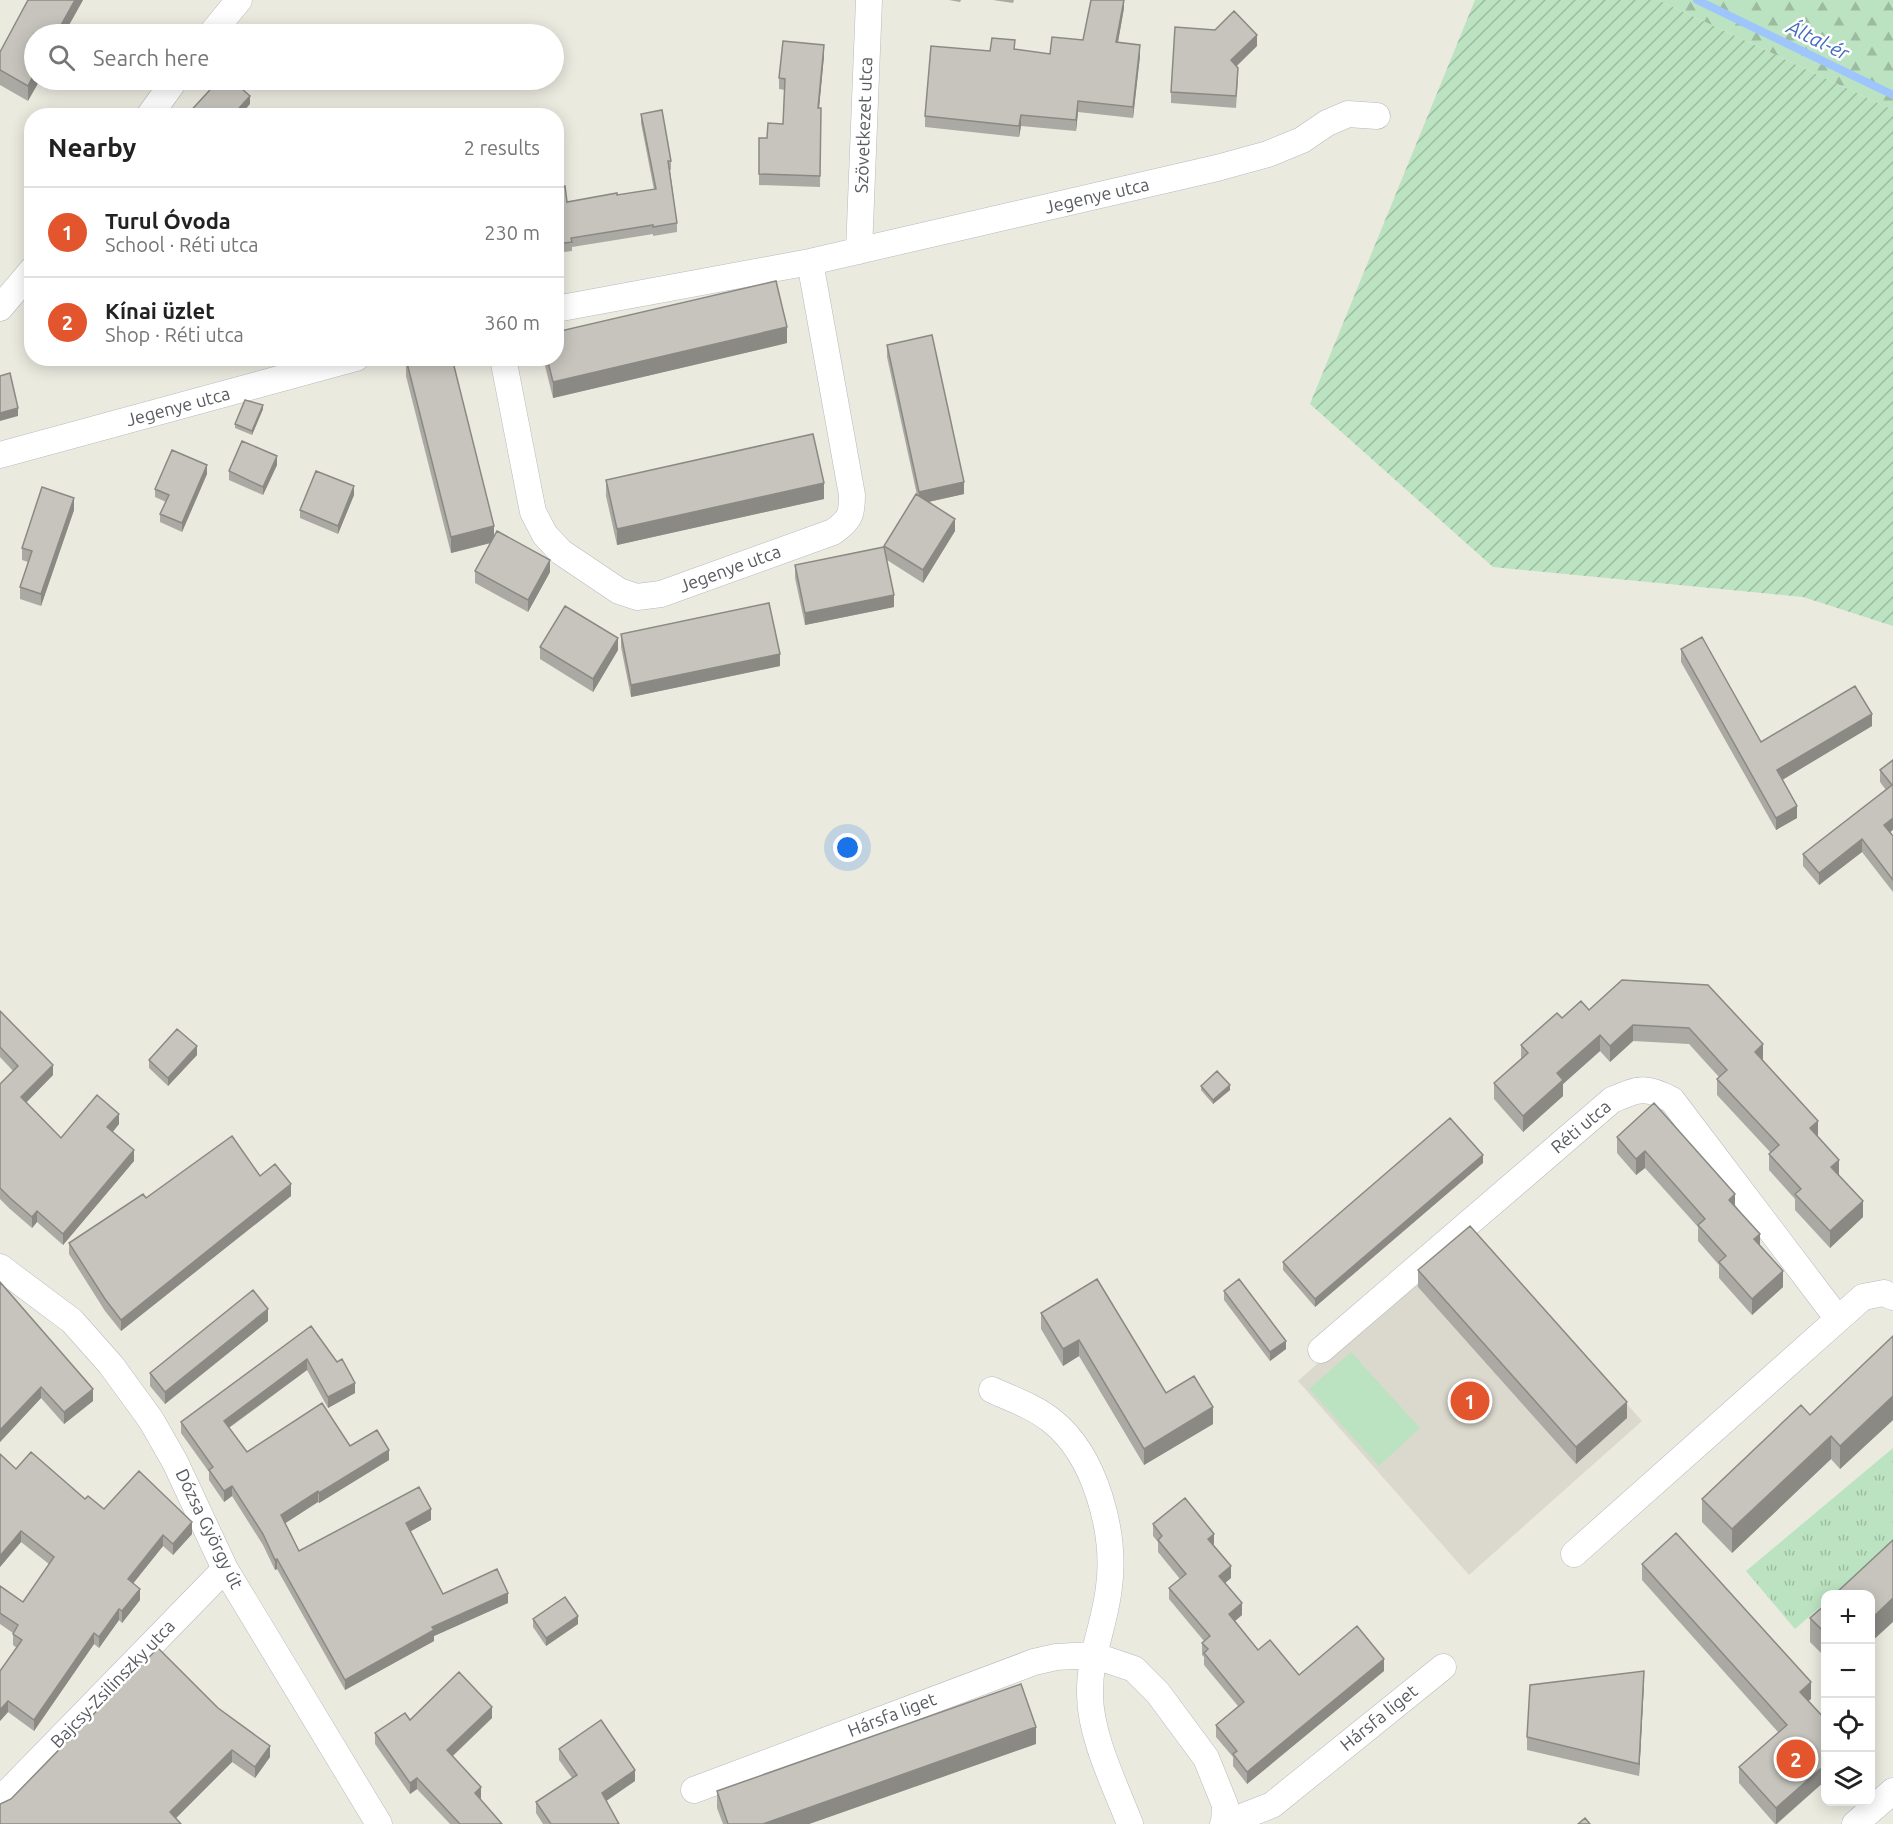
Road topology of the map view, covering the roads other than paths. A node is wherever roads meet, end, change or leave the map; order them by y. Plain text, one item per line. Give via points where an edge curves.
1 (239, 0) edge
2 (869, 0) edge
3 (220, 24) edge
4 (168, 90) edge
5 (155, 108) edge
6 (1377, 116) dead end
7 (859, 251) junction
8 (810, 262) junction
9 (24, 280) edge
10 (0, 308) edge
11 (564, 308) edge
12 (327, 366) edge
13 (504, 366) edge
14 (0, 455) edge
15 (0, 1267) edge
16 (1893, 1297) edge
17 (1838, 1319) junction
18 (1321, 1350) dead end
19 (992, 1390) dead end
20 (1574, 1554) dead end
21 (225, 1569) junction
22 (1093, 1655) junction
23 (1443, 1667) dead end
24 (694, 1790) dead end
25 (1893, 1791) edge
26 (0, 1800) edge
27 (379, 1824) edge
28 (1130, 1824) edge
29 (1223, 1824) edge
30 (1856, 1824) edge

1 - 3 street
2 - 7 street, Szövetkezet utca
4 - 5 street
6 - 7 street, Jegenye utca via 1348,114 1302,140 1217,168
7 - 8 street, Jegenye utca
8 - 11 street, Jegenye utca
8 - 13 street, Jegenye utca via 852,495 847,523 833,532 661,594 637,597 620,591 561,552 545,535 533,512
9 - 10 street
12 - 14 street, Jegenye utca
15 - 21 street, Dózsa György út via 72,1321 111,1365 175,1462
16 - 17 street via 1884,1293 1863,1297
17 - 18 street, Réti utca via 1672,1100 1654,1091 1632,1091 1612,1100
17 - 20 street
19 - 22 street via 1044,1414 1060,1428 1099,1492 1111,1568 1103,1622
21 - 26 street, Bajcsy-Zsilinszky utca
21 - 27 street, Dózsa György út
22 - 24 street, Hársfa liget via 1034,1662
22 - 28 street via 1093,1720
22 - 29 street, Hársfa liget via 1134,1669 1158,1693 1206,1758 1225,1805
23 - 29 street, Hársfa liget via 1272,1805
25 - 30 street

